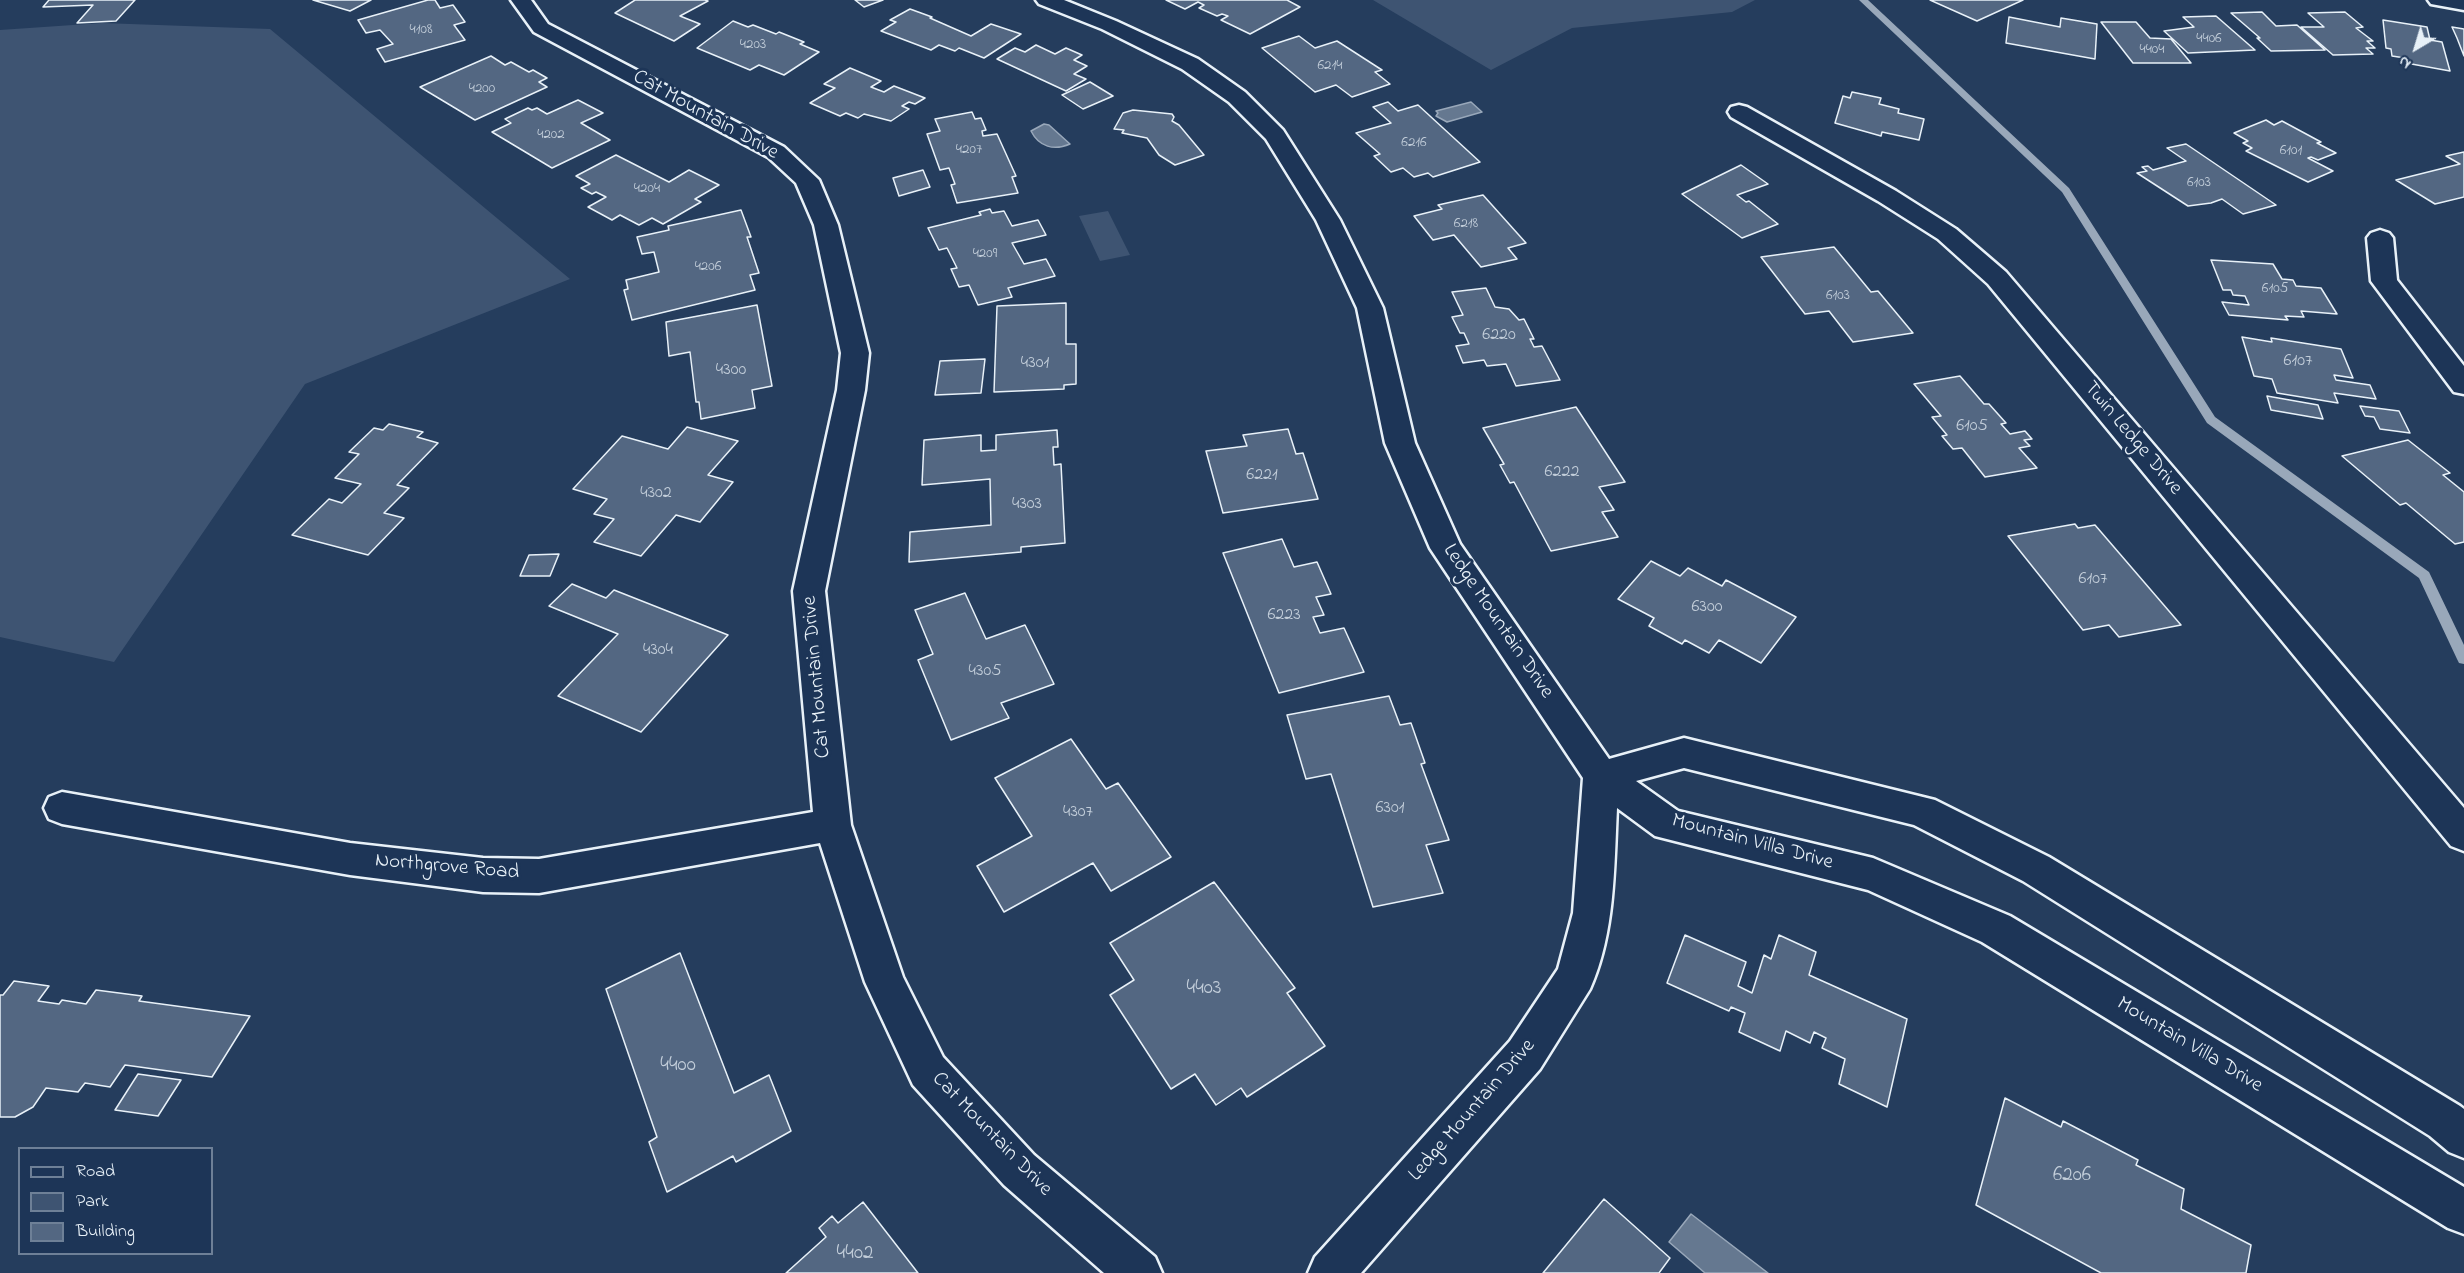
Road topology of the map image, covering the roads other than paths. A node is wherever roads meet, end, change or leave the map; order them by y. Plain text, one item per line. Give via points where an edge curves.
1 (521, 0) edge
2 (1046, 0) edge
3 (2438, 0) edge
4 (2464, 4) edge
5 (1740, 112) dead end
6 (2380, 238) dead end
7 (2464, 385) edge
8 (1602, 776) junction
9 (62, 808) dead end
10 (833, 825) junction
11 (2464, 836) edge
12 (2464, 1137) edge
13 (2464, 1212) edge
14 (1139, 1273) edge
15 (1331, 1273) edge

1 - 10 street, Cat Mountain Drive via 542,28 776,153 807,180 826,225 855,353 851,390 809,591
2 - 8 street, Ledge Mountain Drive via 1190,64 1237,97 1275,135 1328,220 1370,308 1400,443 1446,548
3 - 4 street
5 - 11 street, Twin Ledge Drive via 1947,234 1997,278
6 - 7 street via 2384,281
8 - 12 street via 1684,753 1922,811 2036,869 2445,1121
8 - 13 street, Mountain Villa Drive via 1668,825 1873,874 1996,929
8 - 15 street, Ledge Mountain Drive via 1592,913 1576,976 1525,1055
9 - 10 street, Northgrove Road via 350,859 483,875 539,876
10 - 14 street, Cat Mountain Drive via 885,982 928,1071 1020,1170

